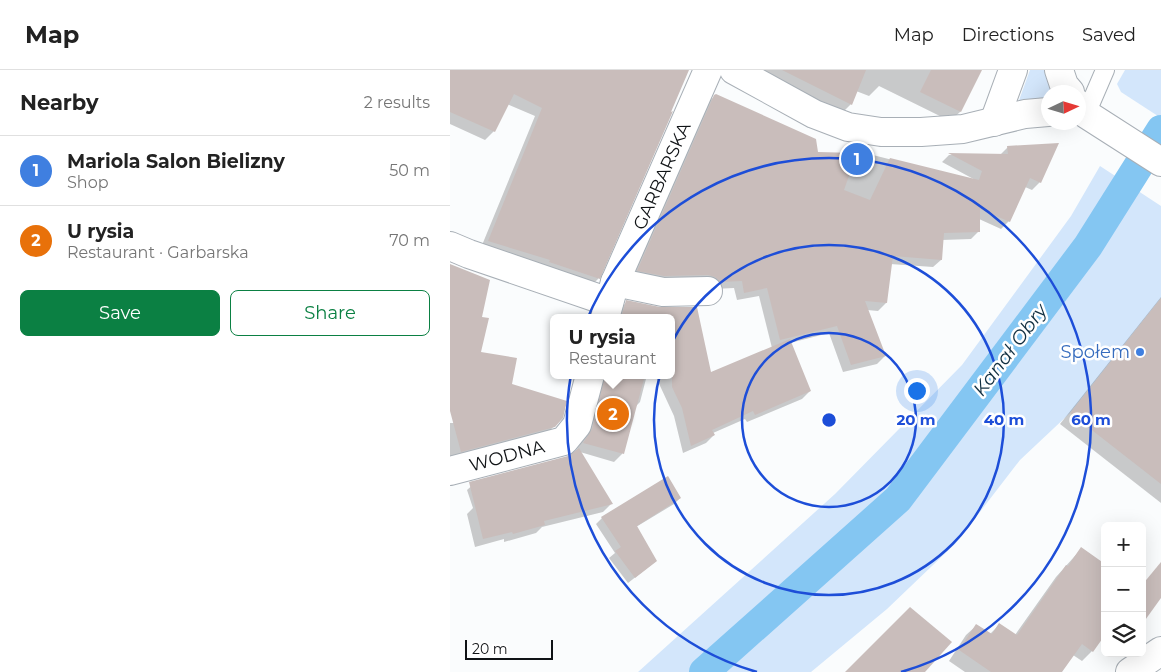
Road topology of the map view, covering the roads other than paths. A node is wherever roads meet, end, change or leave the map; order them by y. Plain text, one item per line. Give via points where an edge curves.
1 (708, 70) edge
2 (734, 70) edge
3 (1013, 70) edge
4 (1059, 70) edge
5 (1105, 70) edge
6 (1064, 85) edge
7 (1041, 113) edge
8 (1086, 114) edge
9 (994, 122) junction
10 (1161, 162) edge
11 (450, 246) edge
12 (708, 291) dead end
13 (609, 301) edge
14 (589, 379) edge
15 (450, 471) edge
16 (1161, 651) edge
17 (1130, 672) edge

1 - 13 street, GARBARSKA
2 - 9 street via 814,114 848,127 881,132 921,132 963,129
3 - 9 street
4 - 6 street
5 - 8 lane
7 - 9 street
8 - 10 street
11 - 13 street
12 - 13 street via 663,292
14 - 15 street, WODNA via 577,425 564,441
16 - 17 street

